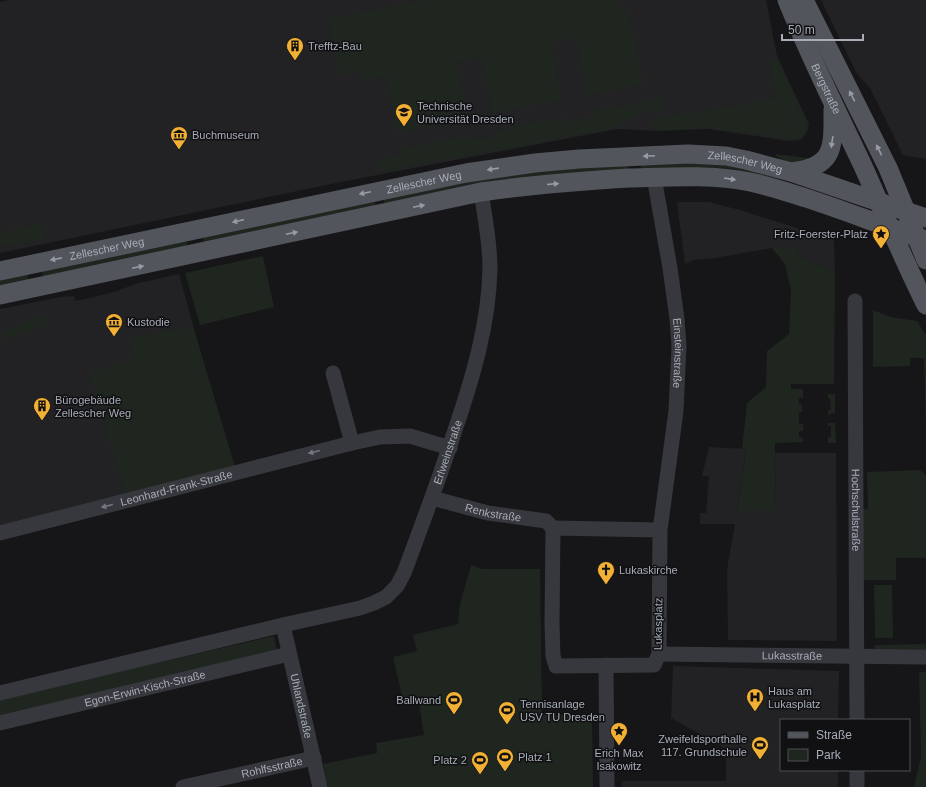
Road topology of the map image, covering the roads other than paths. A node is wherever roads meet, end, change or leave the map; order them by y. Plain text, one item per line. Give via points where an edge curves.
1 (787, 0) edge
2 (804, 0) edge
3 (833, 103) junction
4 (791, 172) junction
5 (654, 177) junction
6 (481, 192) junction
7 (878, 201) junction
8 (905, 211) junction
9 (926, 218) edge
10 (889, 227) junction
11 (921, 239) edge
12 (926, 260) edge
13 (0, 271) edge
14 (0, 296) edge
15 (855, 301) dead end
16 (926, 305) edge
17 (333, 373) dead end
18 (352, 443) junction
19 (450, 448) junction
20 (432, 498) junction
21 (553, 528) junction
22 (660, 530) junction
23 (0, 533) edge
24 (283, 625) junction
25 (289, 654) junction
26 (659, 654) junction
27 (856, 656) junction
28 (926, 657) edge
29 (606, 665) junction
30 (0, 693) edge
31 (857, 719) edge
32 (0, 723) edge
33 (314, 758) junction
34 (857, 771) edge
35 (184, 787) edge
36 (320, 787) edge
37 (608, 787) edge
38 (857, 787) edge

1 - 3 main road, Bergstraße
8 -> 2 main road via 888,168
3 -> 4 main road via 833,137 830,152 825,159 811,168
3 - 7 main road, Bergstraße
4 - 7 main road, Zellescher Weg
4 -> 13 main road, Zellescher Weg via 746,160 707,155 535,163 392,187
6 -> 5 main road, Zellescher Weg via 591,180
5 -> 10 main road, Zellescher Weg via 691,176 750,182 773,187
5 - 22 street, Einsteinstraße via 671,275 678,346 676,411
14 -> 6 main road, Zellescher Weg
6 - 19 street, Erlweinstraße via 489,241 488,294 476,365
7 - 8 main road
7 - 10 main road
8 - 9 main road
8 - 11 main road
10 - 11 main road
10 - 16 main road
11 - 12 main road
15 - 27 street, Hochschulstraße
17 - 18 street
18 - 19 street, Leonhard-Frank-Straße via 380,437 410,436
18 -> 23 street, Leonhard-Frank-Straße
19 - 20 street, Erlweinstraße
20 - 21 street, Renkstraße via 488,513 546,521
20 - 24 street, Erlweinstraße via 404,573 397,586 386,597 360,608
21 - 22 street
21 - 29 street, Lukasplatz via 552,624 553,656 556,666
22 - 26 street, Lukasplatz
24 - 25 street, Uhlandstraße
24 - 30 street
25 - 32 street, Egon-Erwin-Kisch-Straße
25 - 33 street, Uhlandstraße
26 - 27 street, Lukasstraße
26 - 29 street, Lukasplatz via 654,666
27 - 28 street, Lukasstraße
27 - 31 street, Hochschulstraße
29 - 37 street
33 - 35 street, Rohlfsstraße
33 - 36 street, Uhlandstraße
34 - 38 street

